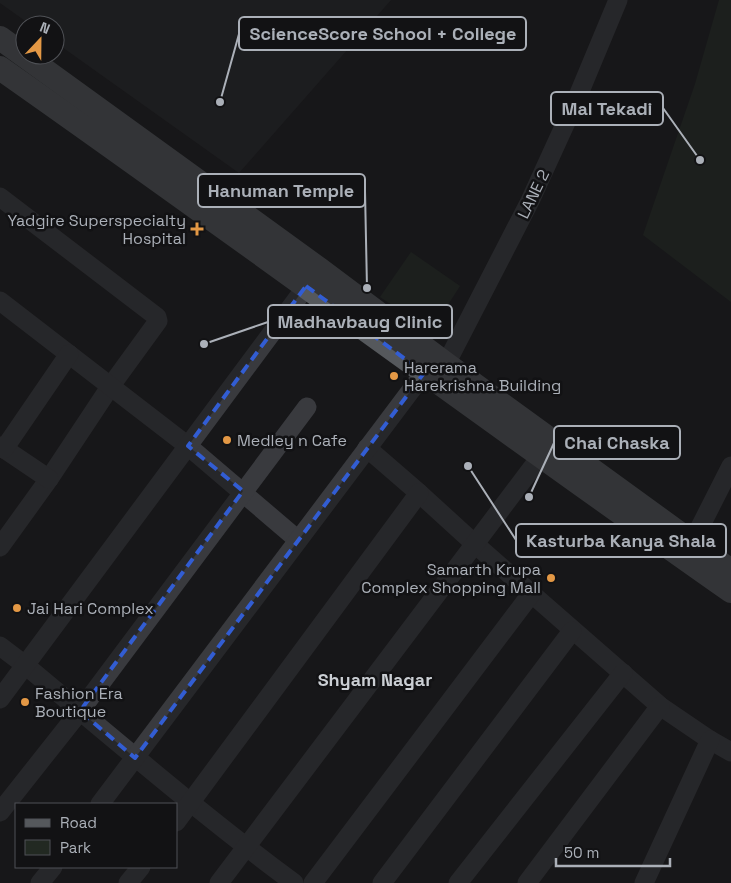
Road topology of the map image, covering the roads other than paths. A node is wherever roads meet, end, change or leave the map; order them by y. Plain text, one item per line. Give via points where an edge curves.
1 (618, 0) edge
2 (0, 38) edge
3 (0, 68) edge
4 (0, 196) edge
5 (313, 277) junction
6 (0, 301) edge
7 (68, 354) junction
8 (435, 372) junction
9 (110, 387) junction
10 (307, 407) dead end
11 (188, 446) junction
12 (2, 448) edge
13 (367, 448) junction
14 (541, 456) junction
15 (731, 466) edge
16 (49, 479) junction
17 (243, 491) junction
18 (419, 493) junction
19 (298, 540) junction
20 (692, 543) junction
21 (476, 545) junction
22 (0, 547) edge
23 (731, 571) edge
24 (731, 590) edge
25 (531, 594) junction
26 (572, 631) junction
27 (0, 646) edge
28 (25, 665) junction
29 (623, 673) junction
30 (0, 699) edge
31 (660, 706) junction
32 (80, 711) junction
33 (710, 740) junction
34 (731, 752) edge
35 (135, 758) junction
36 (101, 803) edge
37 (191, 803) junction
38 (0, 812) edge
39 (178, 819) edge
40 (246, 847) junction
41 (52, 868) edge
42 (140, 868) edge
43 (40, 883) edge
44 (128, 883) edge
45 (219, 883) edge
46 (294, 883) edge
47 (313, 883) edge
48 (382, 883) edge
49 (458, 883) edge
50 (527, 883) edge
51 (644, 883) edge

1 - 8 street, LANE 2 via 530,201
2 - 5 main road
3 - 5 main road
4 - 9 street via 157,317 156,324
5 - 8 main road
5 - 11 street
6 - 7 street
7 - 9 street
7 - 12 street
8 - 13 street, LANE 2
8 - 14 main road
8 - 20 main road
9 - 11 street
9 - 16 street
10 - 17 street
11 - 17 street
11 - 28 street
12 - 16 street
13 - 18 street
13 - 19 street, LANE 2
14 - 21 street
14 - 24 main road
15 - 20 street
16 - 22 street
17 - 19 street
17 - 32 street
18 - 21 street
18 - 37 street
19 - 35 street, LANE 2
20 - 23 main road
21 - 25 street
21 - 40 street
25 - 26 street
25 - 47 street
26 - 29 street
26 - 48 street
27 - 28 street
28 - 30 street
28 - 32 street
29 - 31 street
29 - 49 street
31 - 33 street
31 - 50 street
32 - 35 street
32 - 38 street
33 - 34 street
33 - 51 street
35 - 36 street, LANE 2
35 - 37 street
37 - 39 street
37 - 40 street
40 - 45 street
40 - 46 street
41 - 43 street
42 - 44 street

